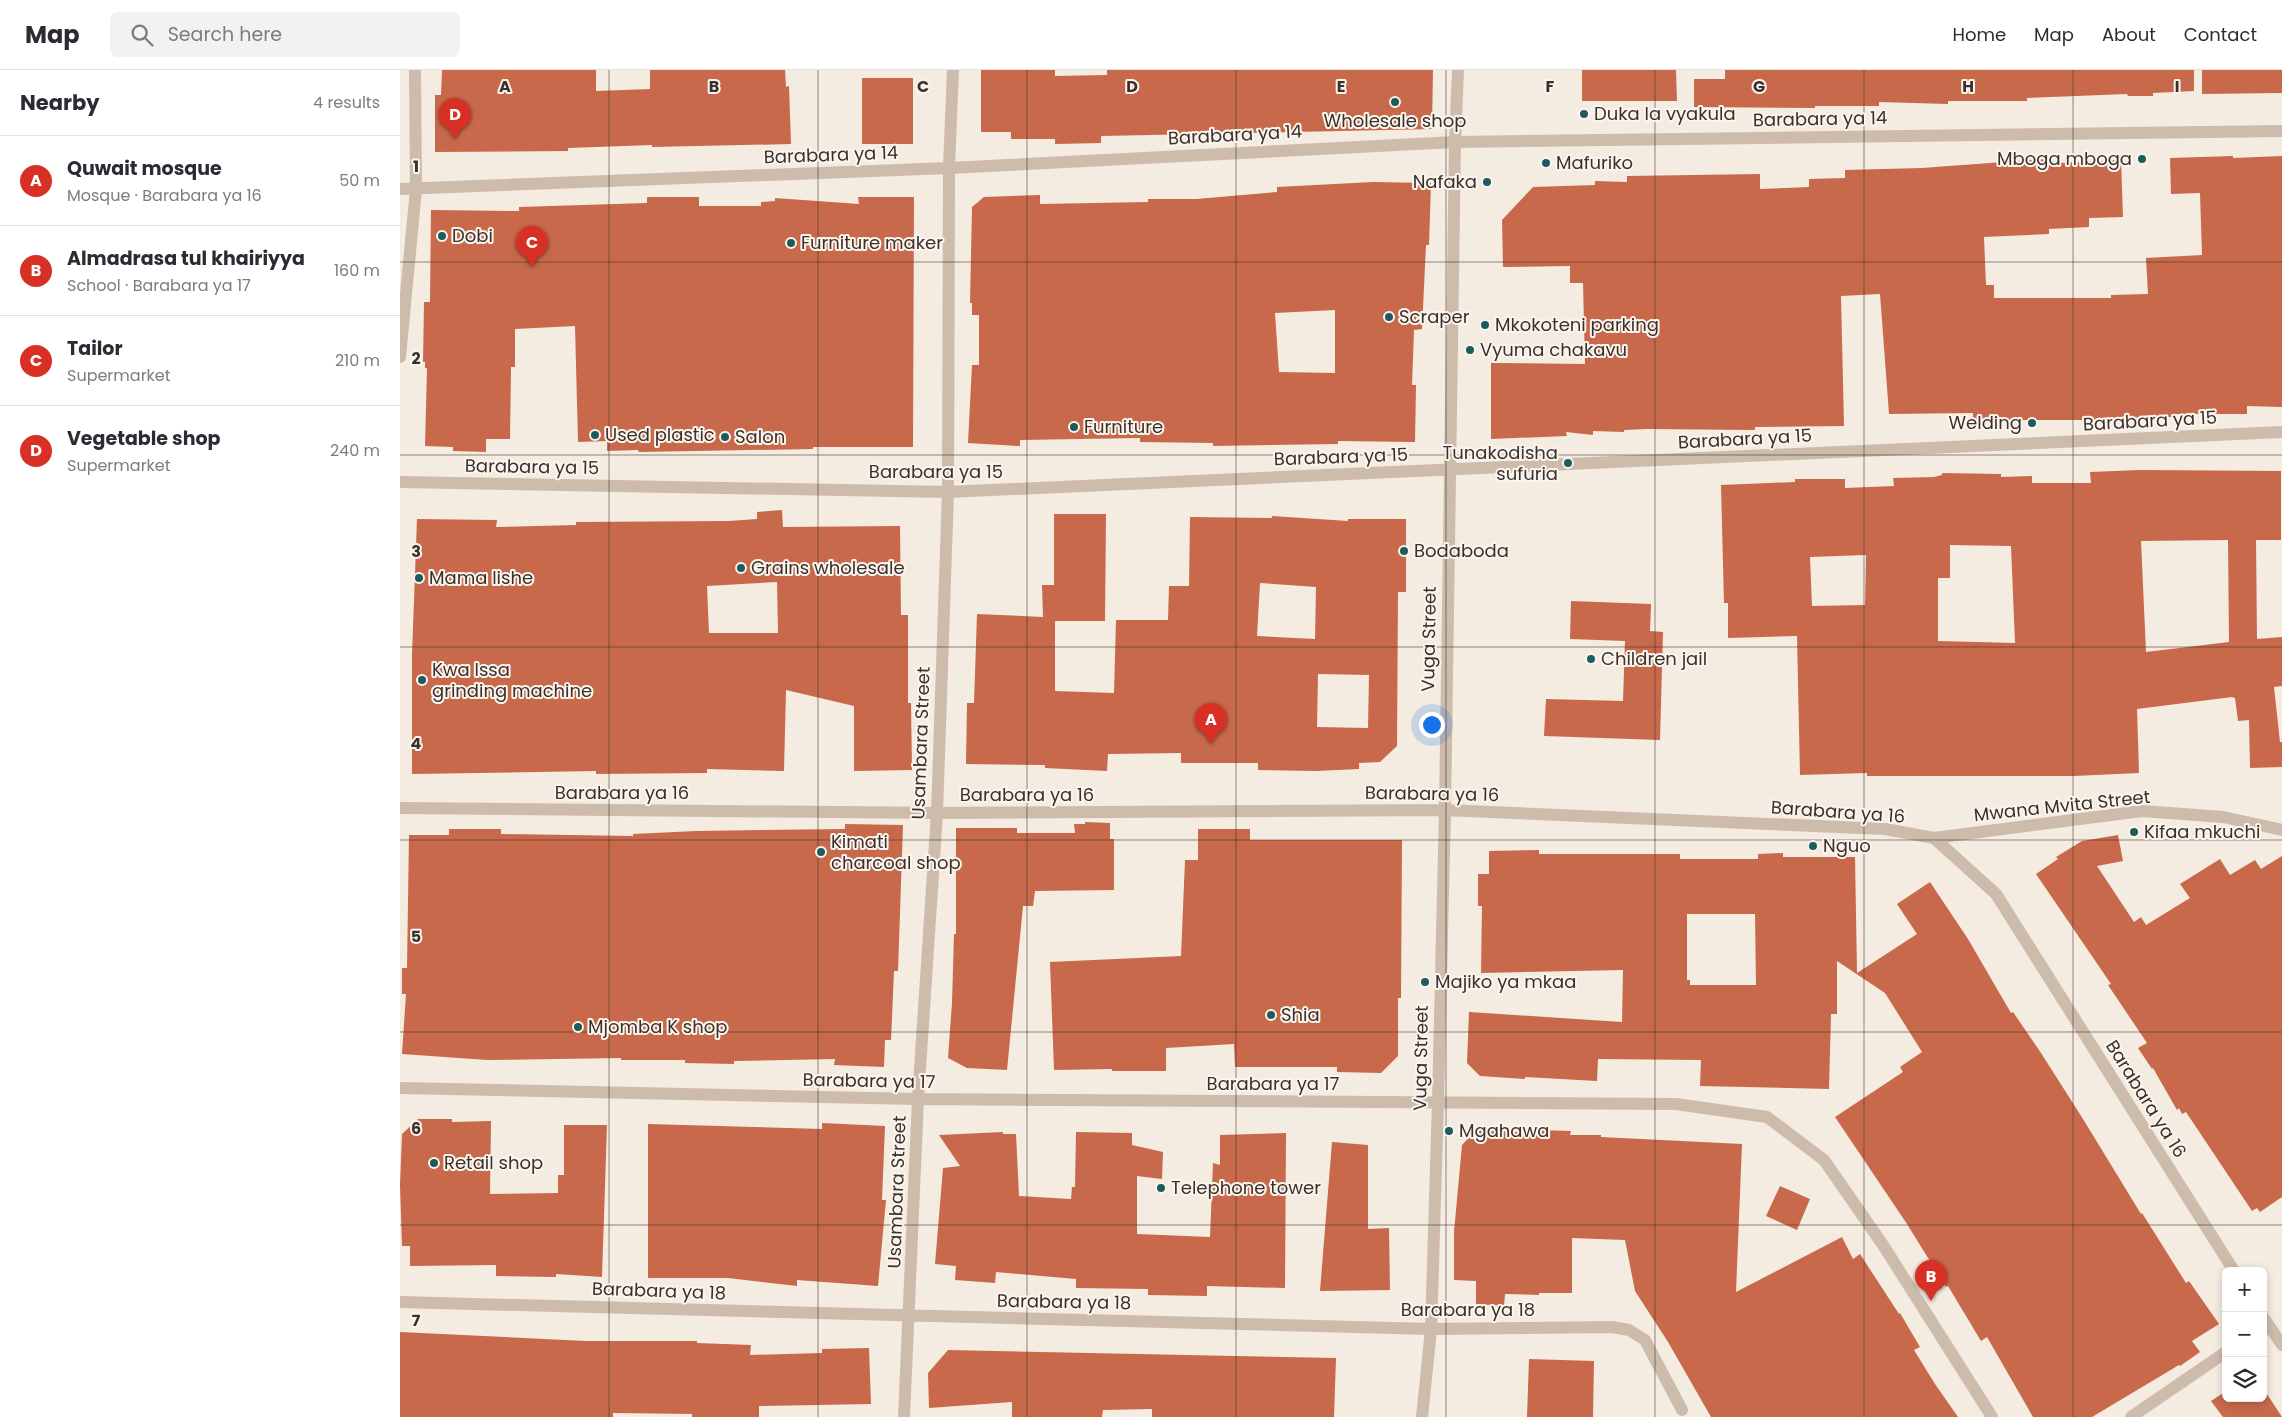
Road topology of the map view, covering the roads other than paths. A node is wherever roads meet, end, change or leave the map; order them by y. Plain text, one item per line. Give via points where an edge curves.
1 (415, 70) edge
2 (953, 70) edge
3 (1458, 70) edge
4 (2282, 131) edge
5 (1455, 142) junction
6 (949, 168) junction
7 (400, 189) edge
8 (416, 189) junction
9 (400, 357) edge
10 (2282, 432) edge
11 (1449, 470) junction
12 (400, 482) edge
13 (948, 492) junction
14 (400, 808) edge
15 (1445, 810) junction
16 (936, 813) junction
17 (2282, 830) edge
18 (1934, 838) junction
19 (400, 1088) edge
20 (918, 1100) junction
21 (1438, 1102) junction
22 (2231, 1267) edge
23 (400, 1302) edge
24 (909, 1316) junction
25 (2267, 1326) edge
26 (1432, 1329) junction
27 (2282, 1345) edge
28 (2222, 1355) edge
29 (1682, 1410) dead end
30 (904, 1417) edge
31 (1422, 1417) edge
32 (1992, 1417) edge
33 (2131, 1417) edge

1 - 8 street
2 - 6 street, Usambara Street
3 - 5 street, Vuga Street
4 - 5 street, Barabara ya 14
5 - 6 street, Barabara ya 14
5 - 11 street, Vuga Street
6 - 8 street, Barabara ya 14
6 - 13 street, Usambara Street
7 - 8 street, Barabara ya 14
8 - 9 street
10 - 11 street, Barabara ya 15
11 - 13 street, Barabara ya 15
11 - 15 street, Vuga Street
12 - 13 street, Barabara ya 15
13 - 16 street, Usambara Street
14 - 16 street, Barabara ya 16
15 - 16 street, Barabara ya 16
15 - 18 street, Barabara ya 16 via 1885,829
15 - 21 street, Vuga Street
16 - 20 street, Usambara Street
17 - 18 street, Mwana Mvita Street via 2223,817 2142,811
18 - 22 street, Barabara ya 16 via 1996,894
19 - 20 street, Barabara ya 17
20 - 21 street, Barabara ya 17
20 - 24 street, Usambara Street
21 - 26 street, Vuga Street
21 - 32 street, Barabara ya 17 via 1676,1104 1767,1117 1824,1160 1883,1245
23 - 24 street, Barabara ya 18
24 - 26 street, Barabara ya 18
24 - 30 street, Usambara Street
25 - 27 street
26 - 29 street, Barabara ya 18 via 1612,1327 1629,1330 1645,1340
26 - 31 street, Vuga Street
28 - 33 street

